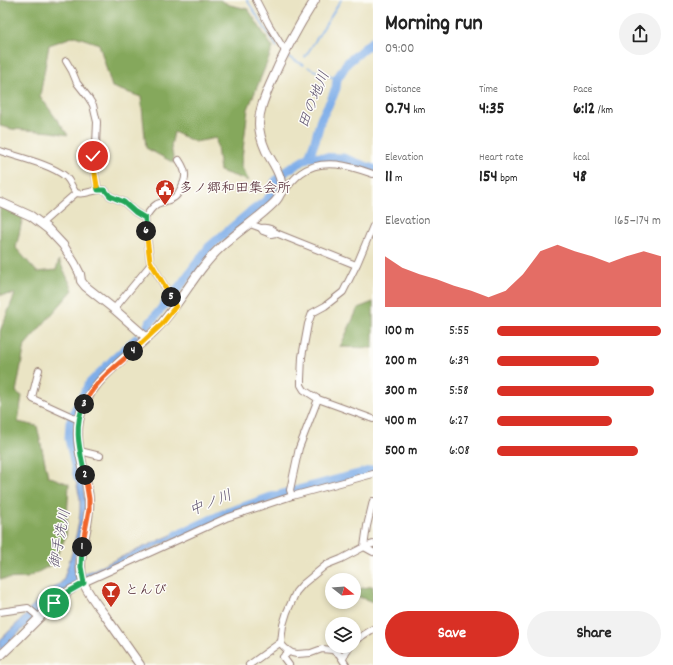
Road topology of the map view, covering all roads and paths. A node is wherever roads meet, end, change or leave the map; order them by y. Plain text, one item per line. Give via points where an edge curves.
1 (256, 0) edge
2 (316, 0) edge
3 (285, 51) junction
4 (66, 62) dead end
5 (0, 151) edge
6 (179, 160) dead end
7 (373, 174) edge
8 (98, 190) junction
9 (76, 193) junction
10 (278, 197) junction
11 (0, 202) edge
12 (145, 218) junction
13 (42, 223) junction
14 (250, 224) junction
15 (373, 226) edge
16 (151, 264) junction
17 (356, 265) junction
18 (175, 303) junction
19 (114, 309) junction
20 (147, 338) junction
21 (40, 370) dead end
22 (318, 399) junction
23 (77, 419) junction
24 (373, 419) edge
25 (80, 451) junction
26 (100, 456) dead end
27 (373, 474) edge
28 (291, 493) junction
29 (373, 501) edge
30 (373, 544) edge
31 (364, 547) junction
32 (373, 552) edge
33 (83, 578) junction
34 (72, 589) joint
35 (0, 612) edge
36 (38, 617) junction
37 (373, 629) edge
38 (361, 637) edge
39 (281, 642) junction
40 (289, 652) junction
41 (0, 656) edge
42 (344, 662) edge
43 (140, 665) edge
44 (249, 665) edge
45 (289, 665) edge

1 - 3 street
2 - 3 main road
3 - 10 main road via 265,97 259,122 260,137 280,181
4 - 8 street via 77,84 93,105 97,122 96,145 92,159
5 - 9 street via 57,171 67,178
6 - 12 street via 185,177 179,192 174,198 157,204
7 - 10 street via 343,166 320,165 300,174
8 - 9 street
8 - 12 street via 105,190 110,196 124,202
9 - 13 street
10 - 14 main road
11 - 13 main road
12 - 16 street
13 - 19 main road via 63,245 80,272 81,282
14 - 17 street
14 - 18 main road via 213,255
15 - 17 street
16 - 18 street
16 - 19 street
17 - 22 street via 343,292 312,313 308,324 302,357 301,384 304,390
18 - 20 main road via 161,325
19 - 20 main road
20 - 23 main road via 97,385
21 - 23 street via 33,399
22 - 24 street
22 - 28 street via 299,448
23 - 25 main road
25 - 26 street
25 - 33 main road via 89,504 82,550
27 - 28 street
28 - 33 street
29 - 31 street
30 - 31 street
31 - 32 street
31 - 39 street via 326,565 298,588 287,612
33 - 34 street
33 - 43 main road via 87,590
34 - 36 main road
35 - 36 street via 28,608
36 - 41 main road
37 - 38 street
39 - 40 street
39 - 44 street
40 - 42 street via 305,654 326,649 339,654
40 - 45 street via 283,657

